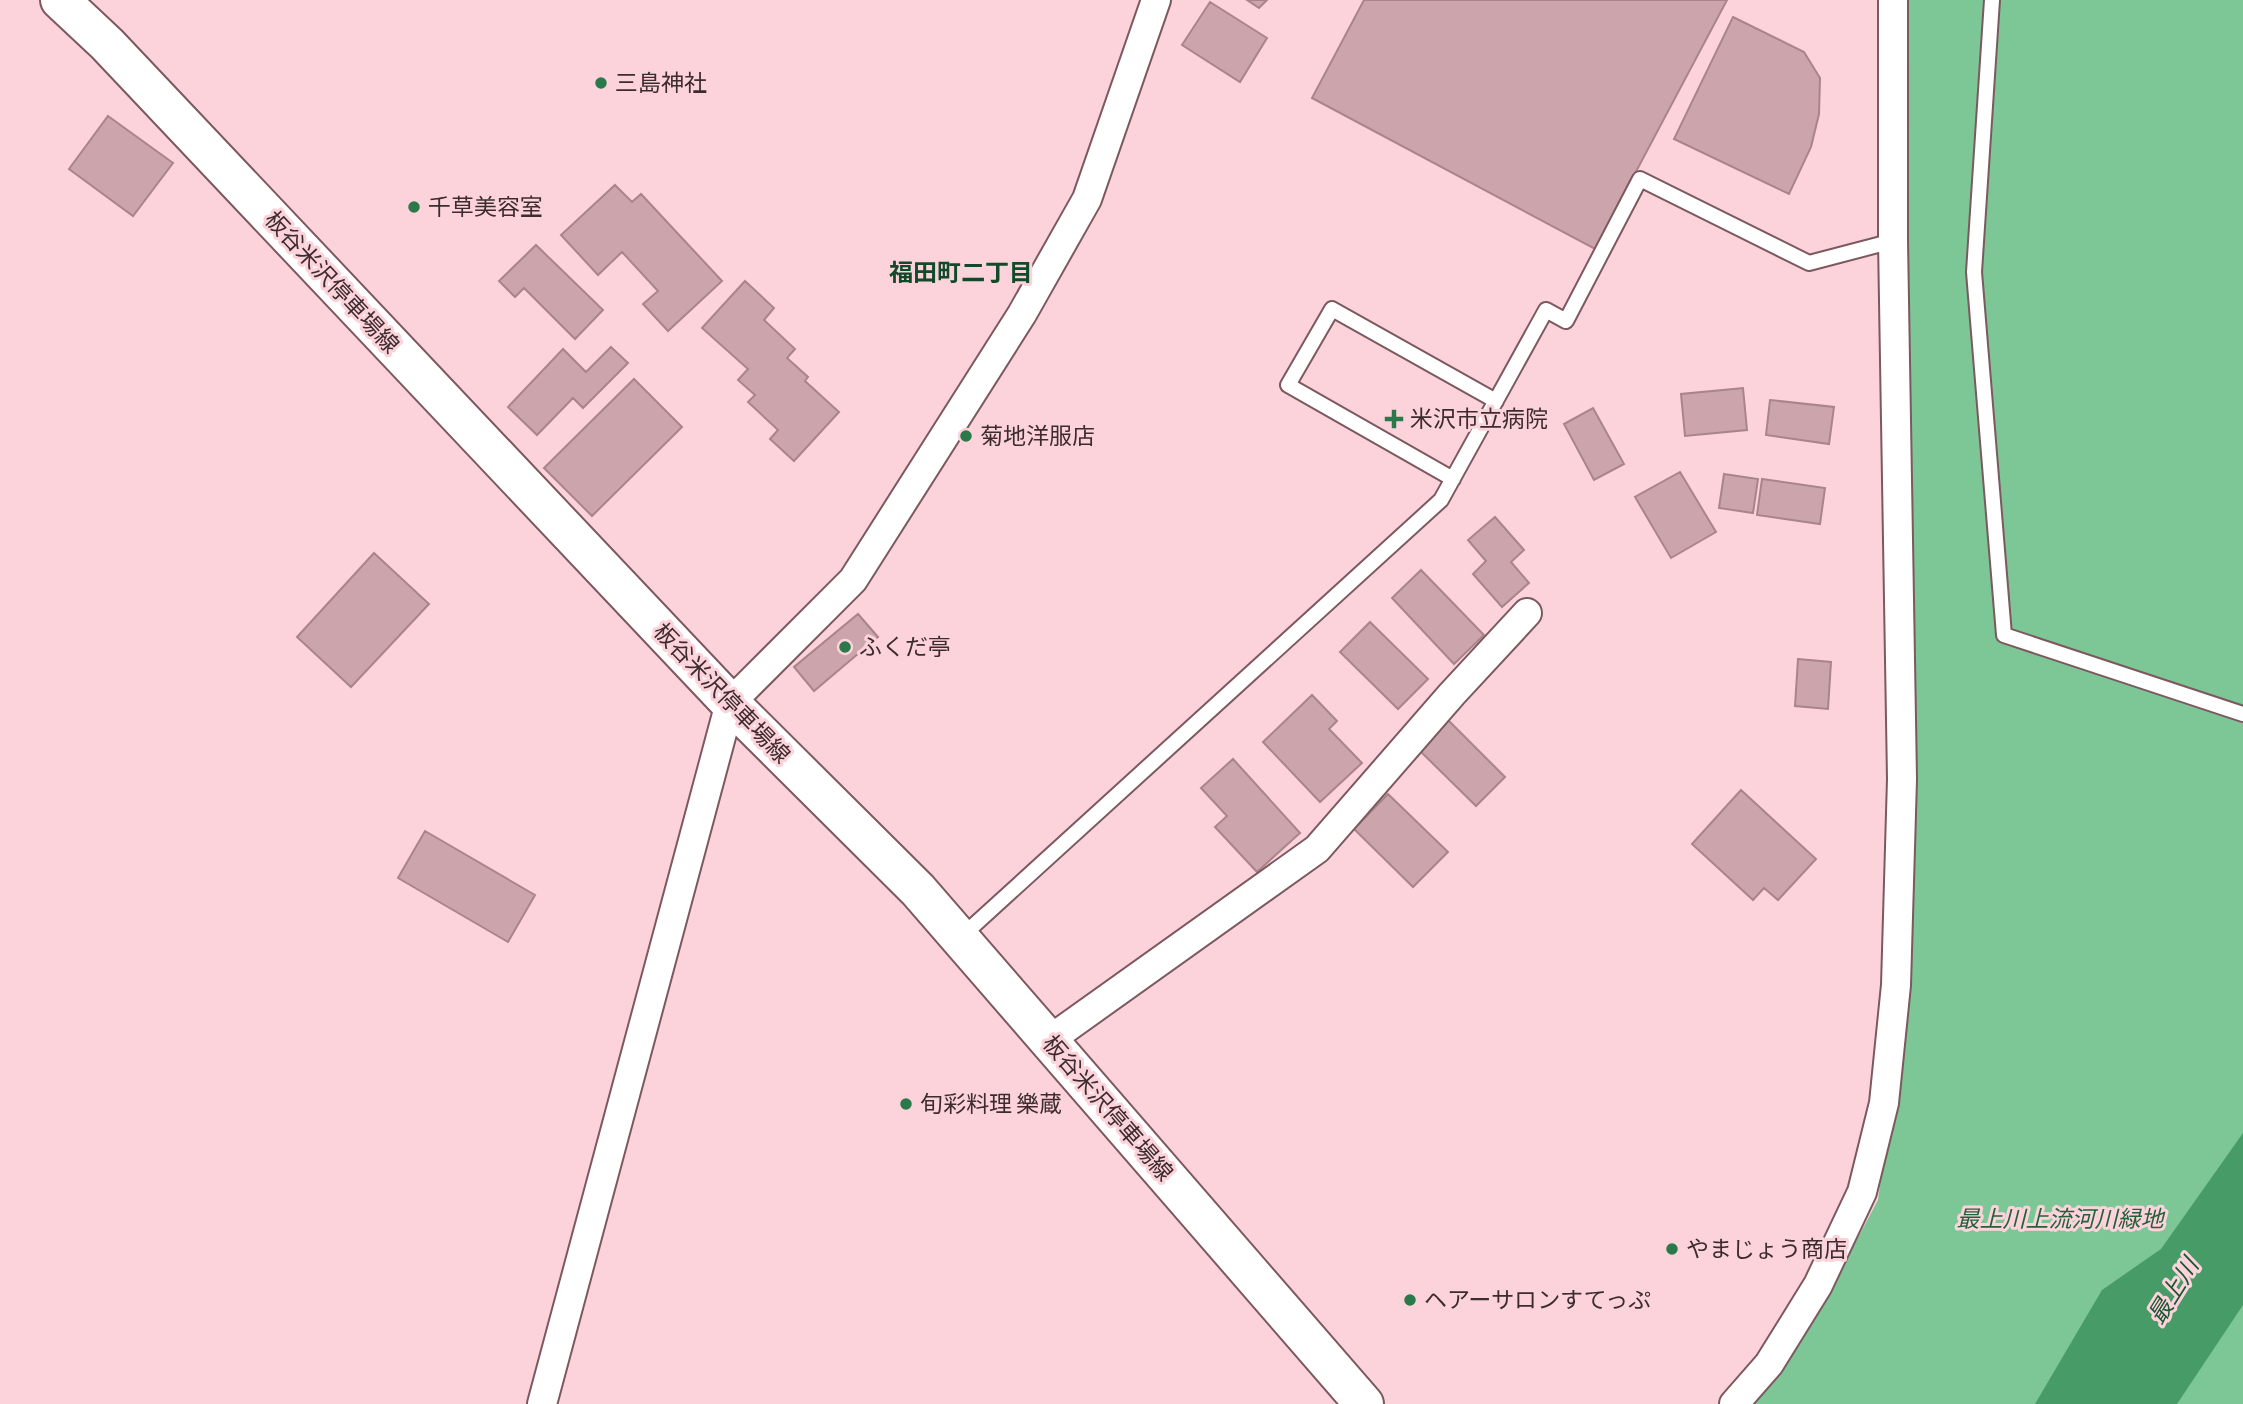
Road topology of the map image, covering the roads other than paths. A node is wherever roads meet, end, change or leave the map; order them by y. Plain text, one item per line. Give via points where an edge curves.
1 (60, 0) edge
2 (1156, 0) edge
3 (1893, 0) edge
4 (1992, 0) edge
5 (1893, 241) junction
6 (1496, 401) junction
7 (1453, 479) junction
8 (1527, 612) dead end
9 (730, 703) junction
10 (2243, 714) edge
11 (961, 937) junction
12 (1048, 1041) junction
13 (542, 1404) edge
14 (1364, 1404) edge
15 (1734, 1404) edge

1 - 9 main road, 板谷米沢停車場線 via 107,44
2 - 9 street via 1087,199 1022,314 853,580
3 - 5 street
4 - 10 lane via 1974,272 2004,635
5 - 6 lane via 1809,263 1640,179 1566,321 1546,310
5 - 15 street via 1902,779 1896,985 1884,1103 1862,1192 1818,1285 1769,1364
6 - 7 lane
6 - 7 lane via 1332,309 1289,386
7 - 11 lane via 1441,500
8 - 12 street via 1317,849
9 - 11 main road, 板谷米沢停車場線
9 - 13 street
11 - 12 main road, 板谷米沢停車場線
12 - 14 main road, 板谷米沢停車場線

